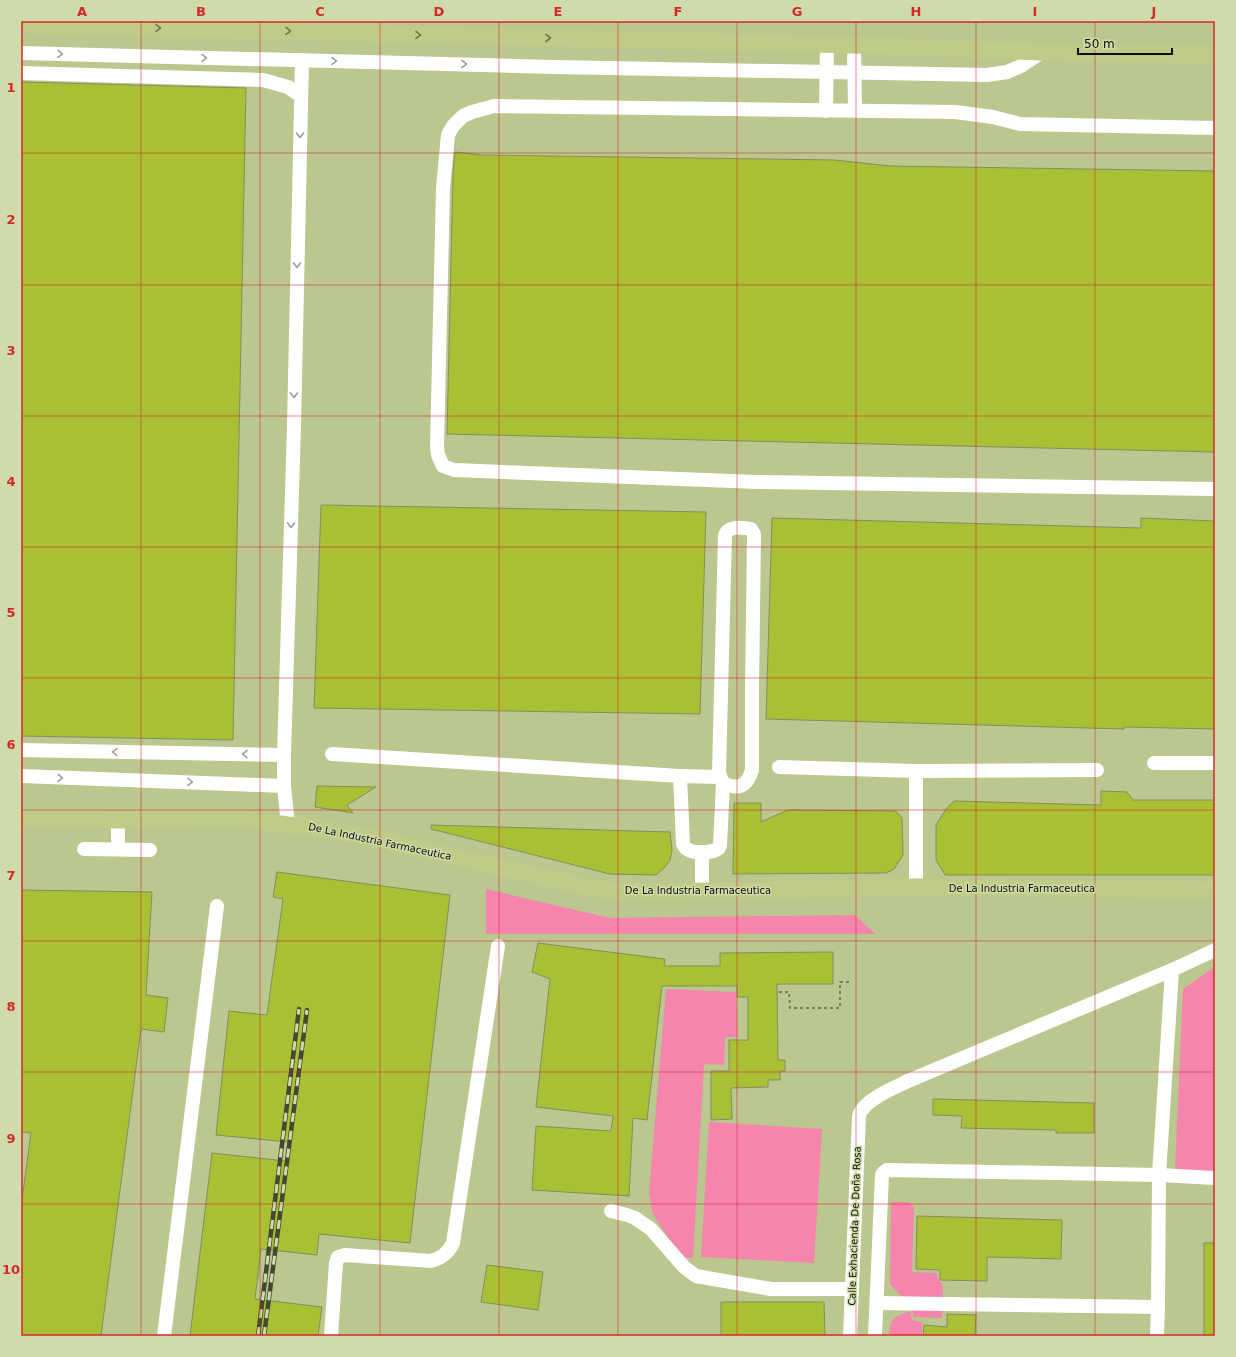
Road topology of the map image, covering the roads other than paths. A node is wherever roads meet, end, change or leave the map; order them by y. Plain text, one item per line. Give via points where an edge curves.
1 (21, 25) edge
2 (828, 44) junction
3 (854, 45) junction
4 (1042, 52) junction
5 (21, 53) edge
6 (1215, 54) edge
7 (302, 60) junction
8 (827, 72) junction
9 (21, 73) edge
10 (854, 73) junction
11 (301, 96) junction
12 (826, 110) junction
13 (855, 110) junction
14 (1215, 128) edge
15 (1215, 489) edge
16 (21, 750) edge
17 (332, 754) dead end
18 (284, 755) junction
19 (1154, 763) dead end
20 (1215, 763) edge
21 (780, 767) dead end
22 (1097, 770) dead end
23 (916, 771) junction
24 (21, 776) edge
25 (680, 776) junction
26 (721, 780) junction
27 (284, 786) junction
28 (21, 819) edge
29 (118, 820) junction
30 (288, 825) junction
31 (84, 849) dead end
32 (118, 849) junction
33 (150, 850) dead end
34 (702, 852) junction
35 (916, 887) junction
36 (1215, 890) edge
37 (702, 891) junction
38 (217, 906) dead end
39 (498, 946) dead end
40 (1215, 950) edge
41 (1172, 970) junction
42 (1159, 1175) junction
43 (1215, 1178) edge
44 (610, 1211) dead end
45 (851, 1289) junction
46 (877, 1303) junction
47 (1158, 1307) junction
48 (164, 1336) edge
49 (331, 1336) edge
50 (850, 1336) edge
51 (875, 1336) edge
52 (1157, 1336) edge

1 -> 2 main road
2 - 3 main road
2 - 8 street
3 - 4 main road
3 - 10 street
4 - 6 main road
4 - 10 street via 1007,72 987,75
5 -> 7 street
7 -> 8 street
7 - 11 street
8 - 10 street
8 - 12 street
9 - 11 street via 256,80 274,82 288,87
10 - 13 street
11 -> 18 street
12 - 13 street
12 - 15 street via 494,106 472,112 453,126 448,135 443,188 436,447 443,466 454,470 757,482
13 - 14 street via 955,112 1020,124
18 -> 16 street
17 - 25 street
18 - 27 street
19 - 20 street
21 - 23 street
22 - 23 street
23 - 35 street
24 -> 27 street
25 - 26 street
25 - 34 street via 683,844 688,850
26 - 26 street via 725,535 731,528 746,528 751,529 754,534 752,770 747,782 741,786 731,787
26 - 34 street via 719,848 715,851
27 - 30 street
28 - 29 main road, De La Industria Farmaceutica
29 - 30 main road, De La Industria Farmaceutica via 243,819
29 - 32 street
30 - 37 main road, De La Industria Farmaceutica via 356,835 591,888 656,892
31 - 32 street
32 - 33 street
34 - 37 street
35 - 36 main road, De La Industria Farmaceutica
35 - 37 main road, De La Industria Farmaceutica
38 - 48 street
39 - 49 street via 453,1243 446,1254 431,1261 345,1255 338,1257
40 - 41 street
41 - 42 street
41 - 45 street, Calle Exhacienda De Doña Rosa via 908,1081 863,1107 859,1116
42 - 43 street
42 - 46 street via 887,1170 882,1175
42 - 47 street
44 - 45 street via 635,1218 651,1229 680,1263 696,1276 771,1289
45 - 50 street, Calle Exhacienda De Doña Rosa
46 - 47 street
46 - 51 street
47 - 52 street

